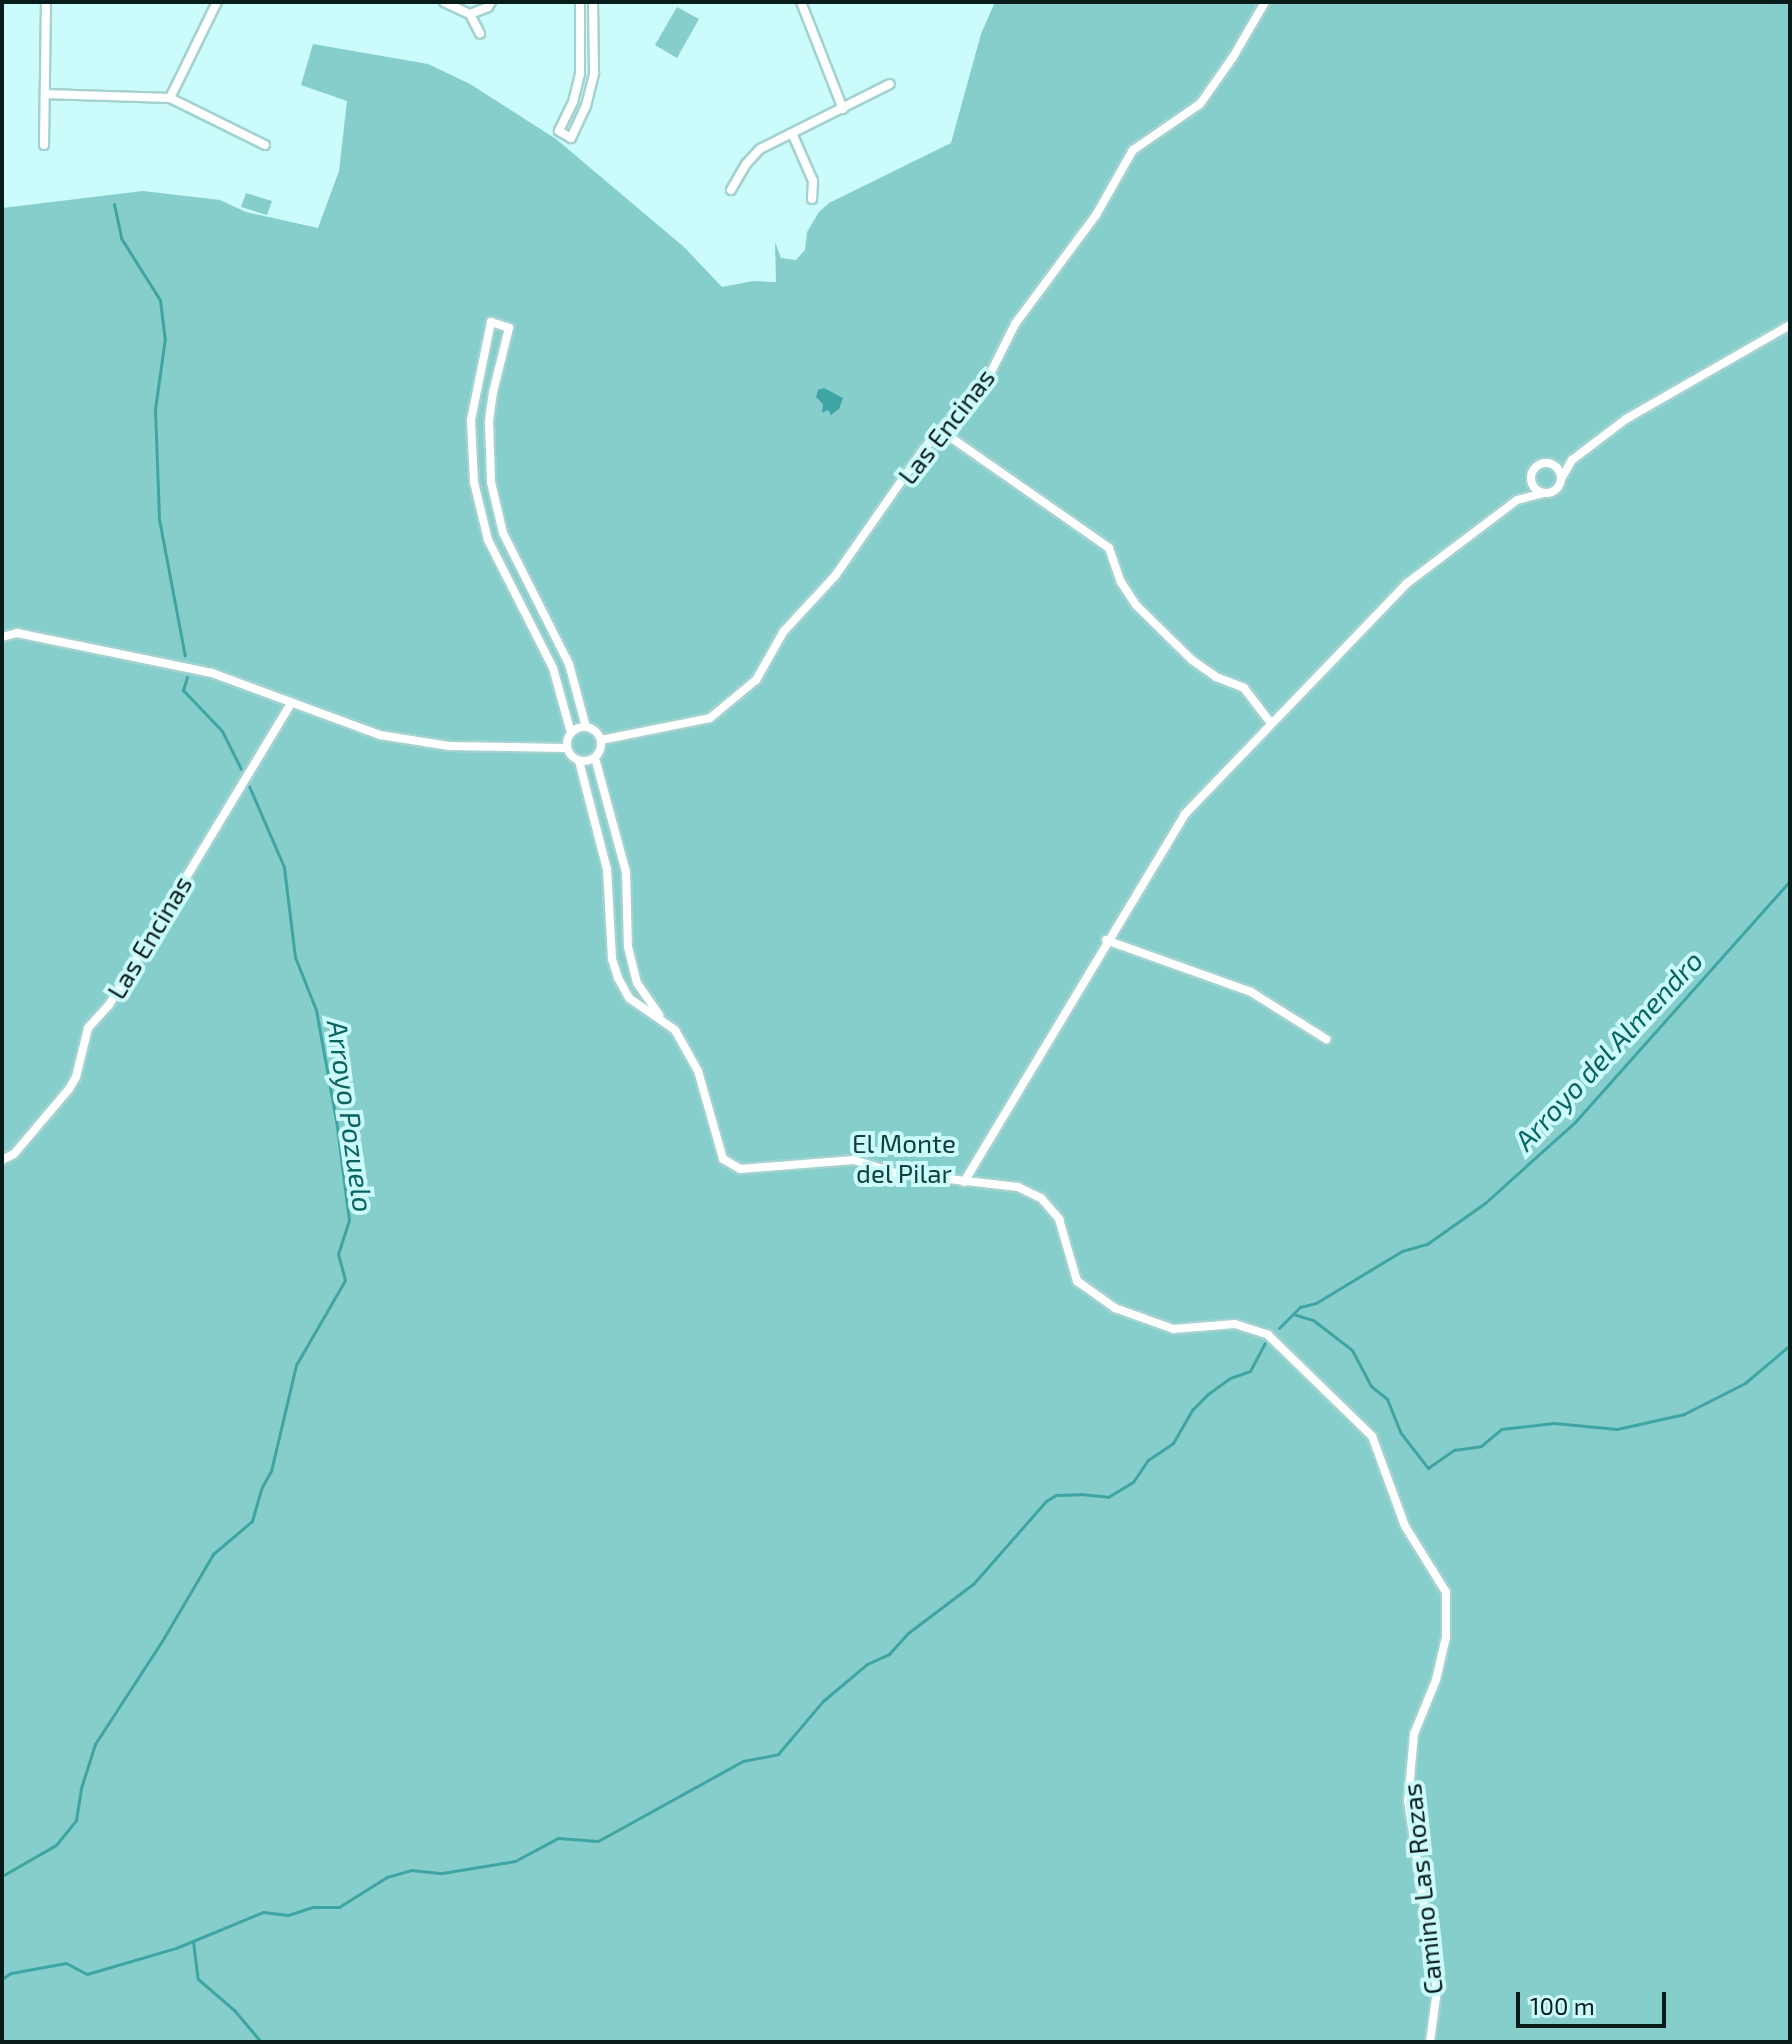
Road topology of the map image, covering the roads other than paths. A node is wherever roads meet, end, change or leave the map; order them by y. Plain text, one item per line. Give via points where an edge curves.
1 (46, 2) edge
2 (217, 2) edge
3 (444, 2) edge
4 (491, 2) edge
5 (580, 2) edge
6 (593, 2) edge
7 (801, 2) edge
8 (1265, 2) edge
9 (470, 14) junction
10 (480, 34) dead end
11 (890, 84) dead end
12 (45, 94) junction
13 (170, 98) junction
14 (843, 109) junction
15 (792, 133) junction
16 (44, 145) dead end
17 (265, 145) dead end
18 (731, 190) dead end
19 (812, 199) dead end
20 (1790, 325) edge
21 (940, 430) junction
22 (1572, 460) junction
23 (1548, 463) junction
24 (1531, 475) junction
25 (1561, 479) junction
26 (1543, 493) junction
27 (1517, 500) junction
28 (2, 637) edge
29 (291, 703) junction
30 (1270, 722) junction
31 (586, 727) junction
32 (571, 733) junction
33 (601, 740) junction
34 (567, 748) junction
35 (595, 758) junction
36 (579, 761) junction
37 (1106, 940) junction
38 (662, 1019) junction
39 (1326, 1039) dead end
40 (2, 1160) edge
41 (964, 1182) junction
42 (1430, 2042) edge

1 - 12 street
2 - 13 street
3 - 9 street
4 - 9 street
5 - 6 street via 580,74 559,131 571,138 594,73
7 - 14 street
8 - 21 street, Las Encinas via 1200,104 1133,150 1096,215 1015,324 989,376
9 - 10 street
11 - 14 street
12 - 13 street
12 - 16 street
13 - 17 street
14 - 15 street
15 - 18 street via 760,149
15 - 19 street via 813,181
20 - 22 street via 1626,419
21 - 30 street via 1109,548 1136,605 1192,660 1244,688
21 - 33 street, Las Encinas via 835,576 784,631 756,680 710,718
22 - 23 street
22 - 25 street
23 - 24 street
23 - 25 street
24 - 26 street via 1533,486
24 - 27 street
25 - 26 street via 1557,488
26 - 27 street
27 - 30 street via 1406,584
28 - 29 street via 17,633 212,673
29 - 34 street via 380,735 435,744
29 - 40 street, Las Encinas via 109,1005 88,1028 69,1089 14,1154
30 - 37 street via 1185,814
31 - 32 street
31 - 32 street via 569,664 503,533 491,482 489,422 509,328 491,322 471,420 474,482 488,540 553,668
31 - 33 street
32 - 34 street
33 - 35 street
34 - 36 street
35 - 36 street
35 - 38 street via 626,872 628,947 637,983
36 - 38 street via 607,869 612,959 618,978 629,998
37 - 39 street via 1251,992
37 - 41 street
38 - 41 street, Camino Las Rozas via 675,1030 698,1071 723,1159 740,1169 854,1160 896,1173
41 - 42 street, Camino Las Rozas via 1018,1187 1041,1198 1059,1219 1077,1281 1115,1308 1173,1329 1235,1324 1268,1335 1372,1436 1405,1526 1446,1592 1446,1637 1414,1734 1408,1801 1437,1990

